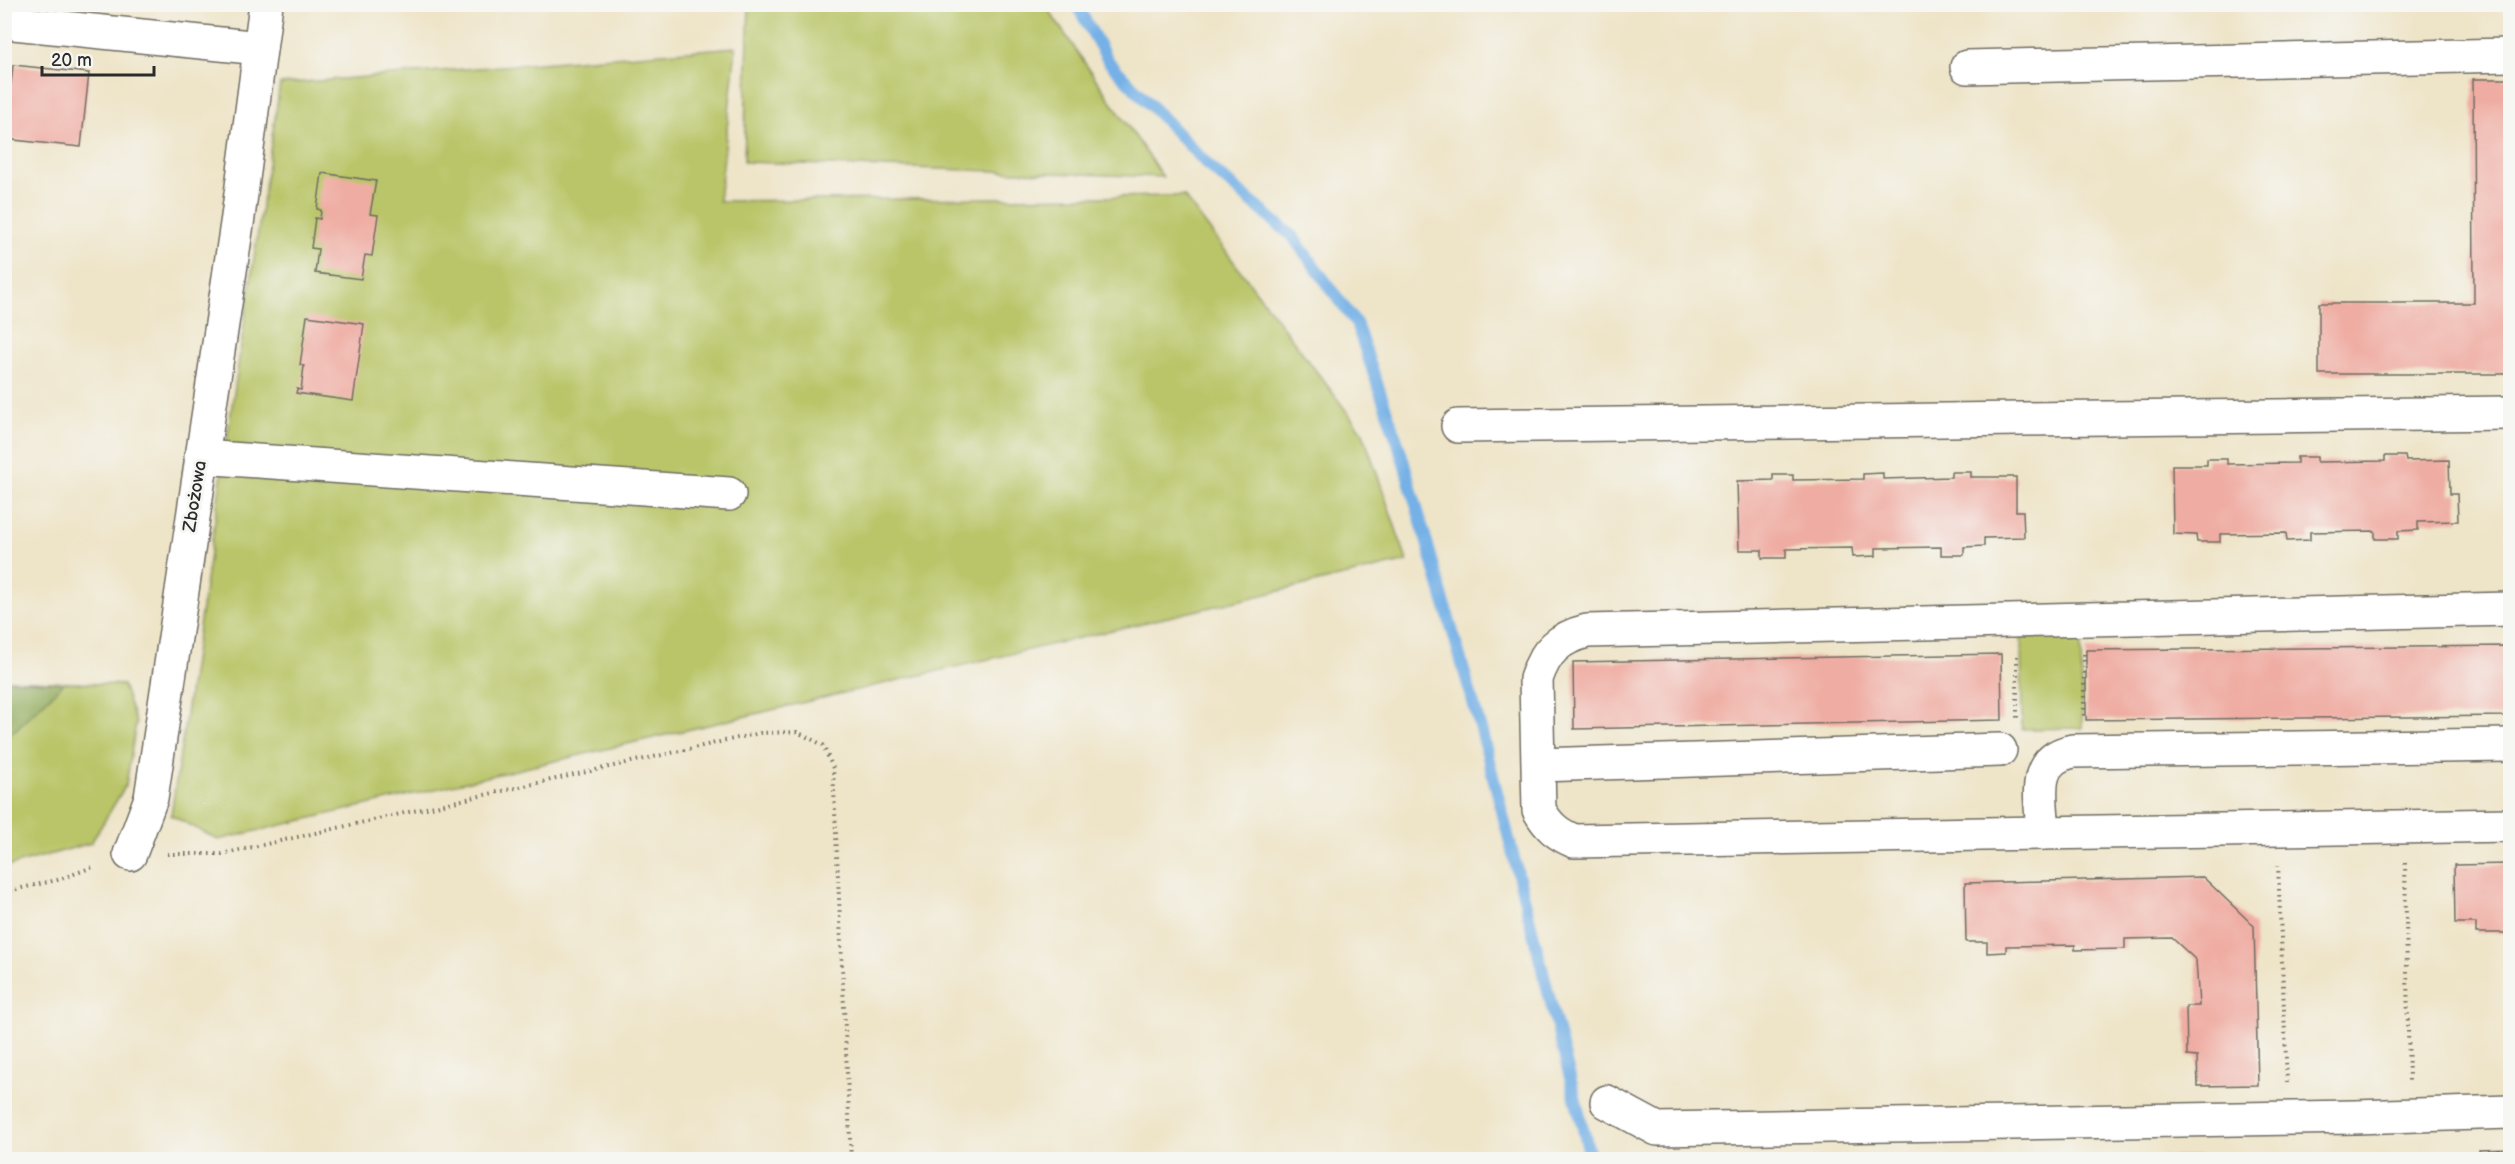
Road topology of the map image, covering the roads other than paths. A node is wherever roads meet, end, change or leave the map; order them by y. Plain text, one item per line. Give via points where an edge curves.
1 (266, 4) edge
2 (4, 22) edge
3 (260, 48) junction
4 (2511, 55) edge
5 (1967, 67) dead end
6 (2511, 413) edge
7 (1458, 426) dead end
8 (201, 457) junction
9 (729, 494) dead end
10 (2511, 609) edge
11 (2511, 745) edge
12 (2000, 750) dead end
13 (1539, 765) junction
14 (2511, 825) edge
15 (2043, 833) junction
16 (130, 854) road end
17 (1607, 1102) dead end
18 (2511, 1112) edge

1 - 3 street, Zbożowa
2 - 3 street
3 - 8 street, Zbożowa
4 - 5 street
6 - 7 street
8 - 9 street
8 - 16 street, Zbożowa via 151,798
10 - 13 street via 1587,631 1570,635 1542,661 1536,679
11 - 15 street via 2058,754 2046,764 2041,781
12 - 13 street
13 - 15 street via 1539,810 1559,835 1574,841
14 - 15 street
17 - 18 street via 1657,1129

